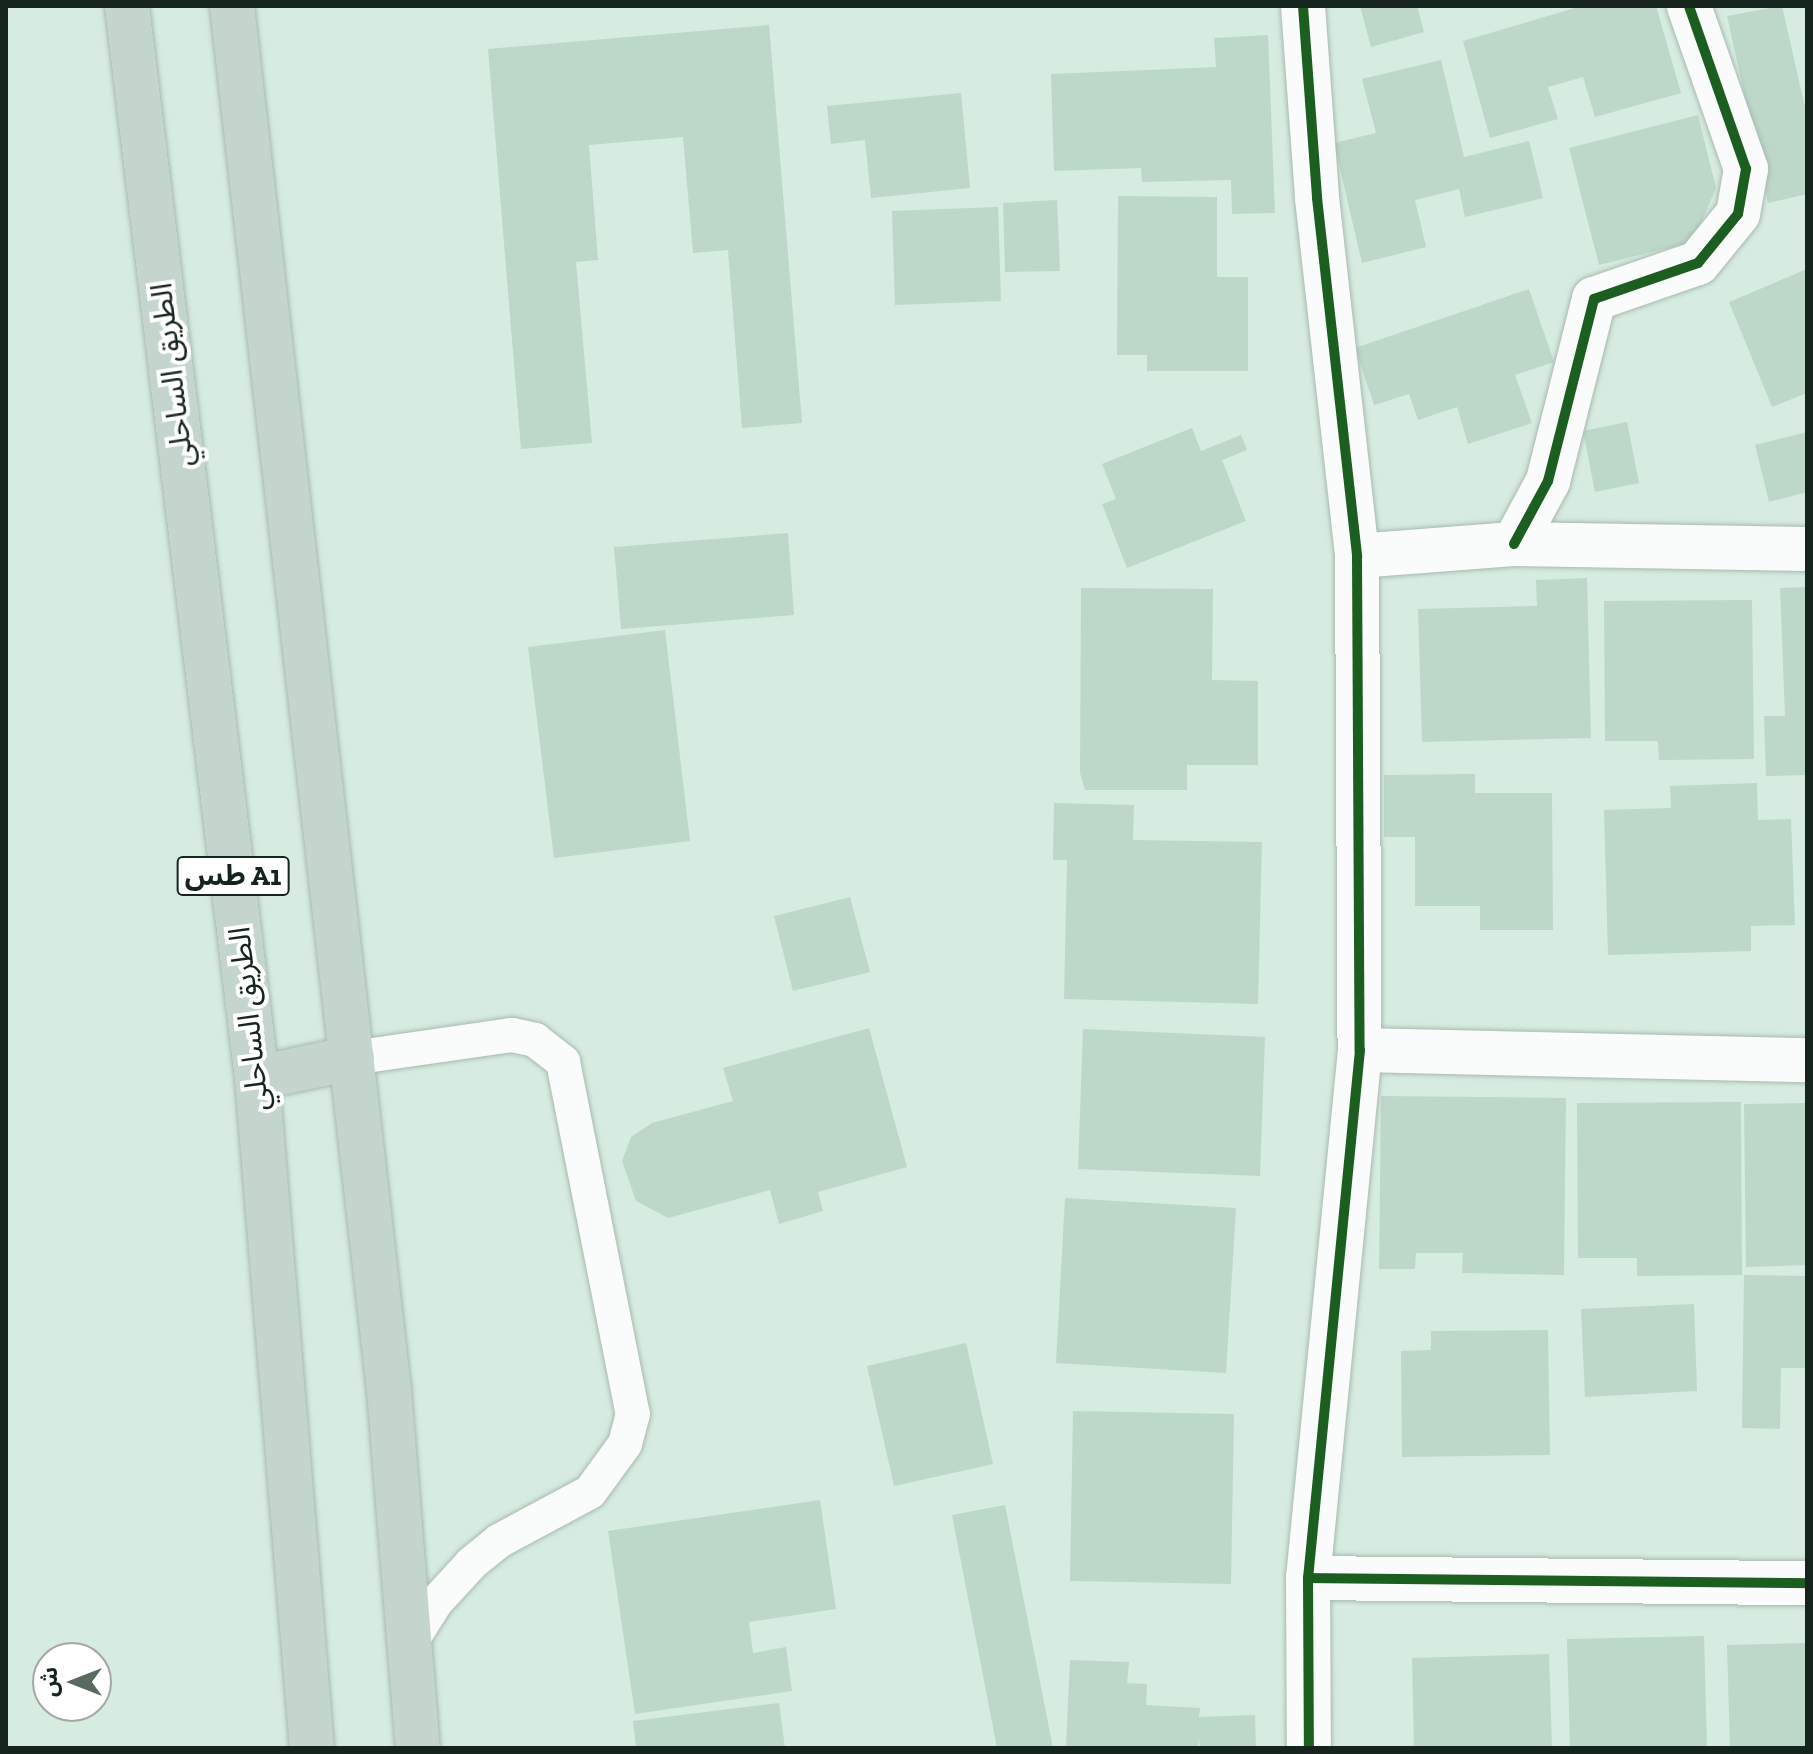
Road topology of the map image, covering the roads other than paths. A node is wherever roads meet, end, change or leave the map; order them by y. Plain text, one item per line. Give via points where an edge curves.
1 (127, 6) edge
2 (232, 6) edge
3 (1303, 6) edge
4 (1689, 6) edge
5 (1514, 544) junction
6 (1807, 549) edge
7 (1357, 556) junction
8 (1360, 1050) junction
9 (352, 1058) junction
10 (1807, 1060) edge
11 (257, 1078) junction
12 (1308, 1578) junction
13 (1807, 1583) edge
14 (409, 1645) junction
15 (312, 1748) edge
16 (418, 1748) edge
17 (1309, 1748) edge

1 - 11 highway, الطريق الساحلي / طس A1
2 - 9 highway, طس A1
3 - 7 street via 1317,198
4 - 5 street via 1746,169 1738,214 1698,263 1594,299 1548,481
5 - 6 street
5 - 7 street
7 - 8 street
8 - 10 street
8 - 12 street
9 - 11 highway
9 - 14 highway, طس A1 via 389,1390
9 - 14 lane via 512,1035 535,1040 563,1062 633,1414 625,1444 590,1492 499,1541 471,1564 436,1602
11 - 15 highway, الطريق الساحلي / طس A1
12 - 13 street
12 - 17 street
14 - 16 highway, طس A1

